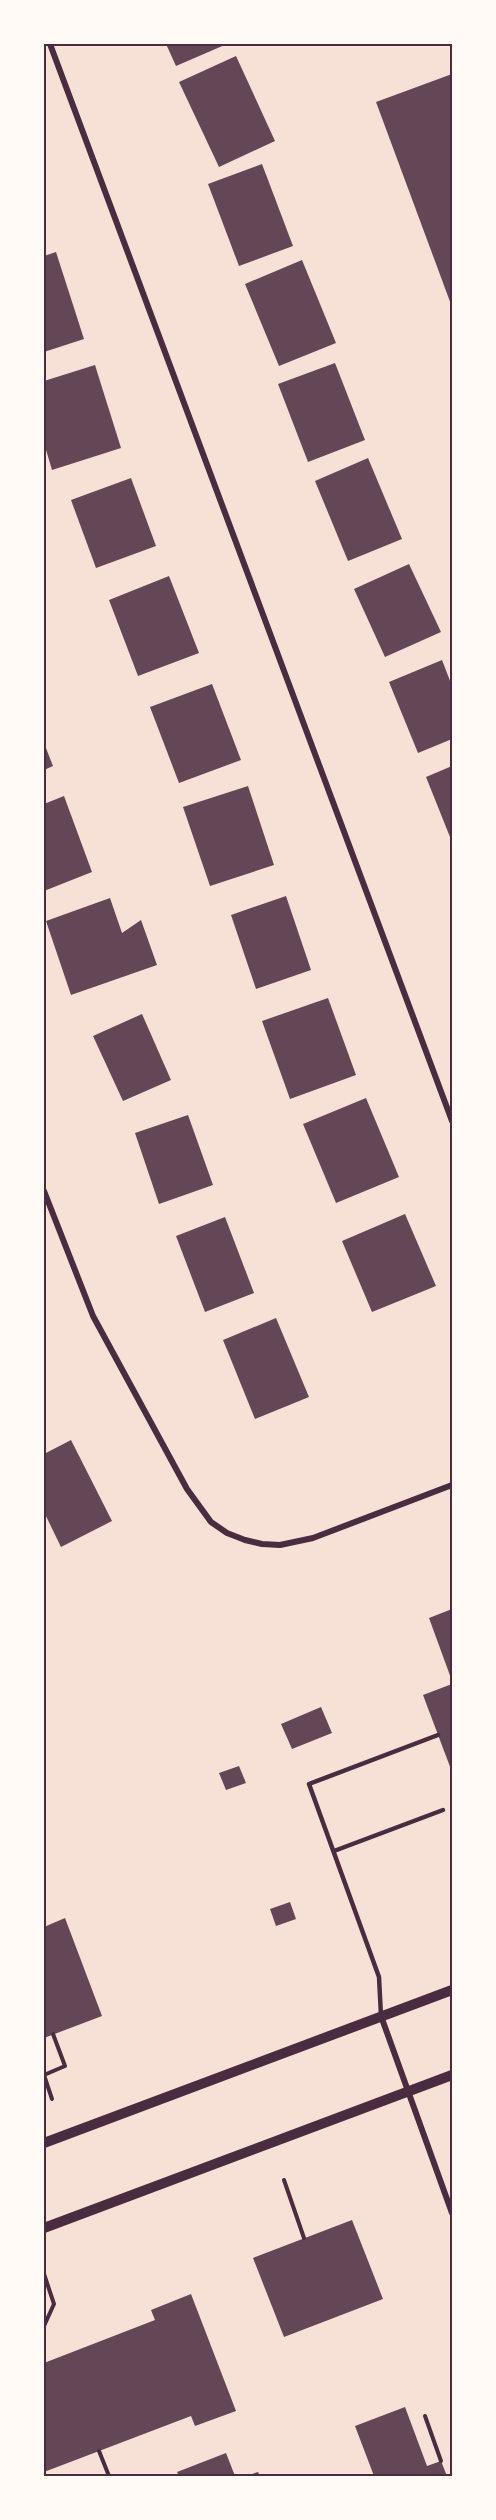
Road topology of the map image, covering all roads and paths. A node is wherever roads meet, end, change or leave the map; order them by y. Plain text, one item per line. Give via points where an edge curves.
1 (50, 44) edge
2 (453, 1120) edge
3 (44, 1191) edge
4 (453, 1485) edge
5 (438, 1735) dead end
6 (443, 1810) dead end
7 (334, 1851) junction
8 (453, 1990) edge
9 (381, 2016) junction
10 (53, 2034) dead end
11 (44, 2075) edge
12 (453, 2075) edge
13 (408, 2091) junction
14 (52, 2099) dead end
15 (44, 2143) edge
16 (284, 2180) dead end
17 (453, 2213) edge
18 (44, 2228) edge
19 (304, 2238) dead end
20 (44, 2274) edge
21 (44, 2326) edge
22 (425, 2416) dead end
23 (99, 2451) dead end
24 (441, 2461) dead end
25 (109, 2476) edge

1 - 2 street
3 - 4 street via 93,1316 187,1489 212,1522 227,1533 262,1544 280,1545 313,1538
5 - 7 lane via 309,1784
6 - 7 lane
7 - 9 lane via 379,1977
8 - 9 street
9 - 13 street
9 - 15 street
10 - 11 path via 65,2066
11 - 14 path
12 - 13 street
13 - 17 street
13 - 18 street
16 - 19 path
20 - 21 path via 54,2304
22 - 24 path
23 - 25 path

